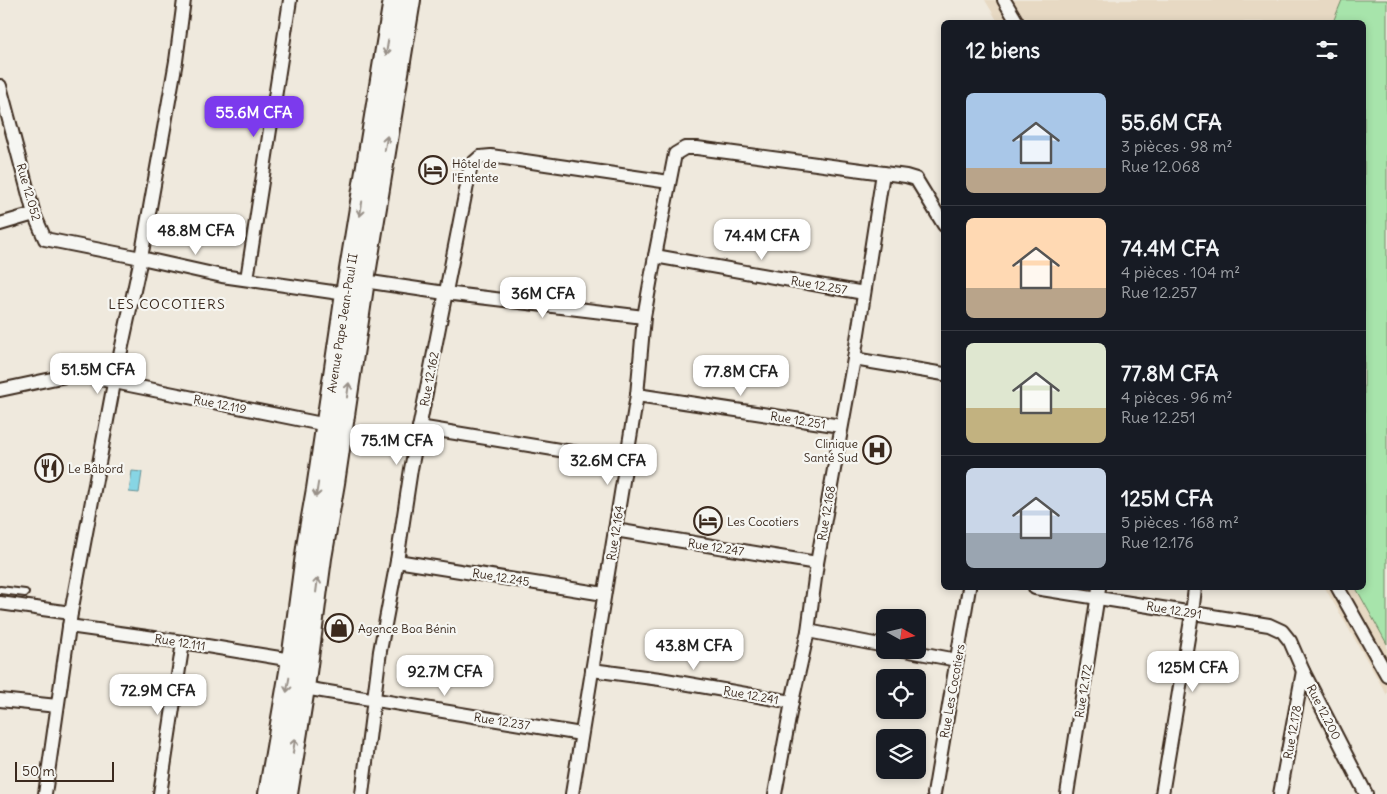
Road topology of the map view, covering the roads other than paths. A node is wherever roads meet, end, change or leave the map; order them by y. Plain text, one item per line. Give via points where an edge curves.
1 (184, 0) edge
2 (290, 0) edge
3 (394, 0) edge
4 (410, 0) edge
5 (1004, 0) edge
6 (1016, 20) edge
7 (0, 86) edge
8 (884, 173) junction
9 (669, 182) junction
10 (34, 214) junction
11 (941, 220) edge
12 (0, 224) edge
13 (654, 256) junction
14 (141, 258) junction
15 (247, 279) junction
16 (353, 284) junction
17 (445, 293) junction
18 (864, 293) junction
19 (644, 317) junction
20 (854, 358) junction
21 (941, 373) edge
22 (114, 383) junction
23 (0, 390) edge
24 (637, 395) junction
25 (327, 425) junction
26 (841, 426) junction
27 (419, 427) junction
28 (626, 460) junction
29 (615, 530) junction
30 (397, 561) junction
31 (817, 563) junction
32 (0, 590) edge
33 (969, 590) edge
34 (1061, 590) edge
35 (1195, 590) edge
36 (1339, 590) edge
37 (25, 593) dead end
38 (1098, 593) edge
39 (604, 594) junction
40 (0, 603) edge
41 (1192, 614) junction
42 (70, 620) junction
43 (808, 631) junction
44 (1282, 631) joint
45 (183, 642) junction
46 (876, 644) edge
47 (926, 654) edge
48 (292, 660) junction
49 (957, 660) junction
50 (592, 670) junction
51 (1303, 671) junction
52 (1387, 675) edge
53 (304, 688) junction
54 (373, 699) junction
55 (0, 700) edge
56 (792, 702) junction
57 (57, 706) junction
58 (581, 734) junction
59 (45, 794) edge
60 (160, 794) edge
61 (269, 794) edge
62 (287, 794) edge
63 (362, 794) edge
64 (572, 794) edge
65 (775, 794) edge
66 (934, 794) edge
67 (1067, 794) edge
68 (1162, 794) edge
69 (1280, 794) edge
70 (1366, 794) edge

1 - 14 street
2 - 15 street
3 -> 16 main road, Avenue Pape Jean-Paul II
16 -> 4 main road, Avenue Pape Jean-Paul II
5 - 6 street
7 - 10 street, Rue 12.052
8 - 9 street, Rue 12.164 via 685,148 676,154
8 - 11 street, Rue 12.164 via 916,179
8 - 18 street, Rue 12.168
9 - 13 street, Rue 12.164
9 - 17 street, Rue 12.162 via 492,156 480,157 471,165
10 - 12 street
10 - 14 street, Rue 12.052 via 45,239
13 - 18 street, Rue 12.257
13 - 19 street, Rue 12.164
14 - 15 street
14 - 22 street
15 - 16 street
16 - 17 street
16 - 25 main road, Avenue Pape Jean-Paul II
53 -> 16 main road, Avenue Pape Jean-Paul II via 334,483
17 - 19 street
17 - 27 street, Rue 12.162
18 - 20 street, Rue 12.168
19 - 24 street, Rue 12.164
20 - 21 street
20 - 26 street, Rue 12.168
22 - 23 street, Rue 12.119 via 75,374
22 - 25 street, Rue 12.119
22 - 42 street
24 - 26 street, Rue 12.251
24 - 28 street, Rue 12.164
25 -> 48 main road, Avenue Pape Jean-Paul II
26 - 31 street, Rue 12.168
27 - 28 street
27 - 30 street, Rue 12.162
28 - 29 street, Rue 12.164
29 - 31 street, Rue 12.247
29 - 39 street, Rue 12.164
30 - 39 street, Rue 12.245
30 - 54 street, Rue 12.162
31 - 43 street, Rue 12.168
32 - 37 lane
33 - 49 street, Rue Les Cocotiers
34 - 38 street, Rue 12.291
35 - 41 street
36 - 52 street
38 - 41 street, Rue 12.291
38 - 67 street, Rue 12.172
39 - 50 street, Rue 12.164
40 - 42 street, Rue 12.111
41 - 44 street, Rue 12.291 via 1269,626
41 - 68 street
42 - 45 street, Rue 12.111
42 - 57 street
43 - 46 street
43 - 56 street, Rue 12.168
44 - 51 street, Rue 12.200
45 - 48 street, Rue 12.111
45 - 60 street
47 - 49 street
48 -> 61 main road, Avenue Pape Jean-Paul II
49 - 66 street, Rue Les Cocotiers
50 - 56 street, Rue 12.241
50 - 58 street, Rue 12.164
51 - 69 street, Rue 12.178
51 - 70 street, Rue 12.200
53 - 54 street, Rue 12.237
62 -> 53 main road, Avenue Pape Jean-Paul II
54 - 58 street, Rue 12.237
54 - 63 street, Rue 12.162
55 - 57 street
56 - 65 street, Rue 12.168
57 - 59 street
58 - 64 street, Rue 12.164

